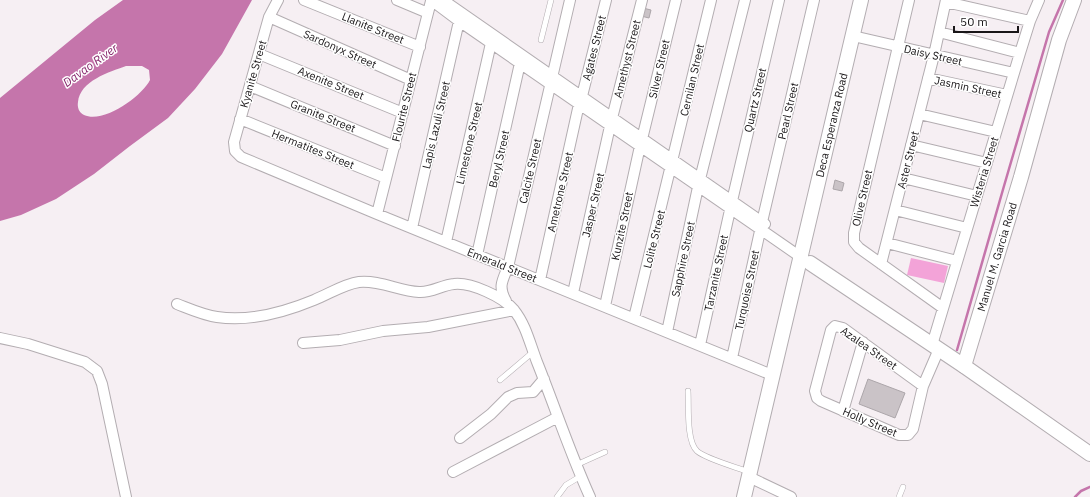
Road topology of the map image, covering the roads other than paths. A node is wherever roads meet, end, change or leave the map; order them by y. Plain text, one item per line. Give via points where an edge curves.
1 (278, 0) edge
2 (304, 0) edge
3 (398, 0) edge
4 (431, 0) edge
5 (443, 0) edge
6 (551, 0) edge
7 (570, 0) edge
8 (606, 0) edge
9 (642, 0) edge
10 (676, 0) edge
11 (711, 0) edge
12 (744, 0) edge
13 (779, 0) edge
14 (814, 0) edge
15 (861, 0) edge
16 (909, 0) edge
17 (1039, 0) edge
18 (1074, 0) edge
19 (946, 1) edge
20 (428, 13) junction
21 (269, 17) junction
22 (1030, 21) junction
23 (459, 22) junction
24 (939, 32) junction
25 (853, 36) junction
26 (541, 40) dead end
27 (491, 43) junction
28 (420, 47) junction
29 (898, 47) junction
30 (1020, 53) junction
31 (259, 54) junction
32 (934, 55) junction
33 (520, 63) junction
34 (1014, 74) junction
35 (928, 78) junction
36 (411, 80) junction
37 (551, 80) junction
38 (250, 86) junction
39 (1007, 95) junction
40 (580, 100) junction
41 (403, 113) junction
42 (919, 114) junction
43 (240, 119) junction
44 (611, 122) junction
45 (996, 132) junction
46 (641, 142) junction
47 (911, 145) junction
48 (395, 146) junction
49 (235, 151) joint
50 (987, 163) junction
51 (672, 164) junction
52 (386, 178) junction
53 (903, 178) junction
54 (699, 183) junction
55 (977, 196) junction
56 (731, 205) junction
57 (895, 210) junction
58 (377, 214) junction
59 (761, 226) junction
60 (412, 228) junction
61 (967, 228) junction
62 (446, 242) junction
63 (887, 243) junction
64 (477, 255) junction
65 (805, 257) junction
66 (957, 260) junction
67 (881, 264) junction
68 (508, 267) junction
69 (540, 280) junction
70 (573, 293) junction
71 (506, 302) junction
72 (177, 304) dead end
73 (605, 306) junction
74 (943, 308) junction
75 (514, 310) junction
76 (634, 318) junction
77 (667, 332) junction
78 (0, 338) edge
79 (862, 342) junction
80 (303, 343) dead end
81 (700, 345) junction
82 (935, 347) junction
83 (534, 352) junction
84 (732, 358) junction
85 (964, 366) junction
86 (772, 375) junction
87 (544, 379) junction
88 (500, 380) dead end
89 (923, 386) junction
90 (688, 391) dead end
91 (815, 396) joint
92 (843, 411) junction
93 (558, 417) junction
94 (460, 438) dead end
95 (605, 452) dead end
96 (1090, 454) edge
97 (576, 465) junction
98 (453, 472) dead end
99 (749, 475) junction
100 (581, 476) junction
101 (903, 487) dead end
102 (126, 497) edge
103 (557, 497) edge
104 (590, 497) edge
105 (744, 497) edge
106 (791, 497) edge
107 (899, 497) edge

1 - 21 street, Kyanite Street
2 - 28 street, Llanite Street
3 - 20 street
4 - 20 street, Flourite Street
4 - 23 street
5 - 37 street
6 - 26 lane
7 - 37 street, Calcite Street
8 - 40 street, Agates Street
9 - 44 street, Amethyst Street
10 - 46 street, Silver Street
11 - 51 street, Cernilan Street
12 - 54 street, Sapphire Street
13 - 56 street, Quartz Street
14 - 59 street, Pearl Street
15 - 25 street, Deca Esperanza Road
16 - 29 street, Olive Street
17 - 22 street, Wisteria Street
18 - 85 street, Manuel M. Garcia Road via 1059,40
19 - 22 street
19 - 24 street, Aster Street
20 - 28 street, Flourite Street
21 - 31 street, Kyanite Street
21 - 36 street, Sardonyx Street
22 - 30 street, Wisteria Street
23 - 27 street
23 - 60 street, Lapis Lazuli Street
24 - 30 street
24 - 32 street, Aster Street
25 - 29 street, Daisy Street
25 - 65 street, Deca Esperanza Road
27 - 33 street
27 - 62 street, Limestone Street
28 - 36 street, Flourite Street
29 - 32 street, Daisy Street
29 - 67 street, Olive Street via 854,237 854,242 859,248
30 - 34 street, Wisteria Street
31 - 38 street, Kyanite Street
31 - 41 street, Axenite Street
32 - 34 street, Daisy Street
32 - 35 street, Aster Street
33 - 37 street
33 - 64 street, Beryl Street
34 - 39 street, Wisteria Street
35 - 39 street, Jasmin Street
35 - 42 street, Aster Street
36 - 41 street, Flourite Street
37 - 40 street
37 - 68 street, Calcite Street
38 - 43 street, Kyanite Street
38 - 48 street, Granite Street
39 - 45 street, Wisteria Street
40 - 44 street
40 - 69 street, Ametrone Street
41 - 48 street, Flourite Street
42 - 45 street
42 - 47 street, Aster Street
43 - 49 street, Kyanite Street via 234,142
43 - 52 street, Hermatites Street
44 - 46 street
44 - 70 street, Jasper Street
45 - 50 street, Wisteria Street
46 - 51 street
46 - 73 street, Kunzite Street
47 - 50 street
47 - 53 street, Aster Street
48 - 52 street, Flourite Street
49 - 58 street, Emerald Street via 242,157
50 - 55 street, Wisteria Street
51 - 54 street
51 - 76 street, Lolite Street
52 - 58 street, Flourite Street
53 - 55 street
53 - 57 street, Aster Street
54 - 56 street
54 - 77 street, Sapphire Street
55 - 61 street, Wisteria Street
56 - 59 street
56 - 81 street, Tarzanite Street
57 - 61 street
57 - 63 street, Aster Street
58 - 60 street, Emerald Street
59 - 65 street
59 - 84 street, Turquoise Street
60 - 62 street, Emerald Street
61 - 66 street, Wisteria Street
62 - 64 street, Emerald Street
63 - 66 street
63 - 67 street, Aster Street
64 - 68 street, Emerald Street
65 - 82 street
65 - 86 street, Deca Esperanza Road
66 - 74 street, Wisteria Street
67 - 74 street, Olive Street
68 - 69 street, Emerald Street
68 - 71 street, Calcite Street via 501,290
69 - 70 street, Emerald Street
70 - 73 street, Emerald Street
71 - 72 street via 493,294 464,285 455,284 418,292 360,282 290,309 251,317 217,317
71 - 75 street
73 - 76 street, Emerald Street
74 - 82 street, Wisteria Street
75 - 80 street via 428,327
75 - 83 street via 528,334
76 - 77 street, Emerald Street
77 - 81 street, Emerald Street
78 - 102 street via 85,362 97,371
79 - 89 street, Azalea Street
79 - 91 street, Azalea Street via 840,327 835,326 830,330 815,386
79 - 92 street
81 - 84 street, Emerald Street
82 - 85 street
82 - 89 street, Holly Street
83 - 87 street
83 - 88 lane
84 - 86 street, Emerald Street
85 - 96 street
86 - 99 street, Deca Esperanza Road
87 - 93 street
87 - 94 street via 534,392 517,393 508,397
89 - 92 street, Holly Street via 913,429 908,435 899,435
90 - 99 lane via 690,435 696,450
91 - 92 street, Holly Street via 821,402
93 - 97 street
93 - 98 street
95 - 97 lane
97 - 100 street
99 - 105 street, Deca Esperanza Road
99 - 106 street
100 - 103 lane via 566,485
100 - 104 street
101 - 107 lane

